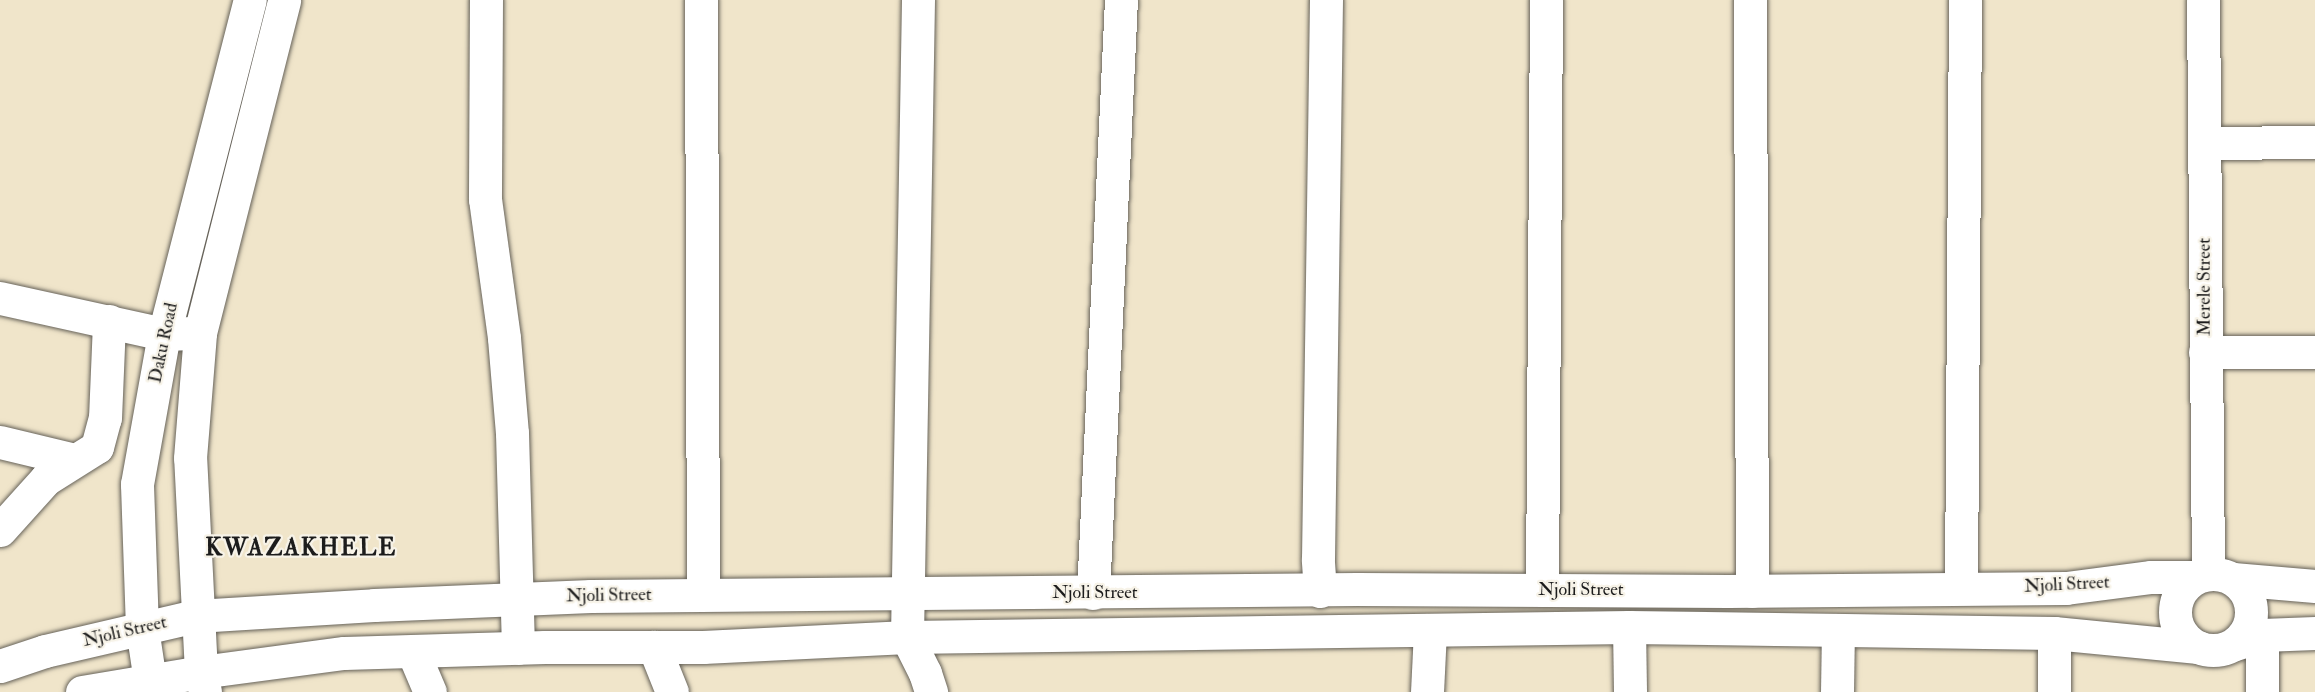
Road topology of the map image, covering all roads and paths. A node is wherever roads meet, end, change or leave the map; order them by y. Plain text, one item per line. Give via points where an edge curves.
1 (250, 0) edge
2 (284, 0) edge
3 (486, 0) edge
4 (701, 0) edge
5 (918, 0) edge
6 (1121, 0) edge
7 (1326, 0) edge
8 (1546, 0) edge
9 (1750, 0) edge
10 (1965, 0) edge
11 (2203, 0) edge
12 (2315, 142) edge
13 (2205, 143) junction
14 (0, 298) edge
15 (109, 321) junction
16 (200, 333) junction
17 (164, 334) junction
18 (2205, 352) junction
19 (2315, 352) edge
20 (0, 442) edge
21 (75, 460) junction
22 (0, 530) edge
23 (2213, 576) junction
24 (2315, 586) edge
25 (1960, 588) junction
26 (1542, 590) junction
27 (1320, 591) junction
28 (1752, 591) junction
29 (908, 593) junction
30 (1093, 593) junction
31 (703, 594) junction
32 (516, 599) junction
33 (196, 616) junction
34 (1629, 627) junction
35 (141, 628) junction
36 (1430, 630) junction
37 (1838, 630) junction
38 (2055, 633) junction
39 (2315, 633) edge
40 (907, 638) junction
41 (2248, 639) junction
42 (654, 646) junction
43 (2198, 647) junction
44 (518, 648) junction
45 (413, 652) junction
46 (0, 666) edge
47 (203, 682) edge
48 (152, 687) edge
49 (82, 692) edge
50 (430, 692) edge
51 (672, 692) edge
52 (931, 692) edge
53 (1427, 692) edge
54 (1630, 692) edge
55 (1837, 692) edge
56 (2054, 692) edge
57 (2262, 692) edge

1 - 17 street, Daku Road
2 - 16 street, Daku Road
3 - 32 street via 485,199 512,433
4 - 31 street
5 - 29 street
6 - 30 street
7 - 27 street
8 - 26 street
9 - 28 street
10 - 25 street
11 - 13 street, Merele Street
12 - 13 street
13 - 18 street, Merele Street
14 - 15 street
15 - 17 street
15 - 21 street via 103,433 97,447
16 - 17 street
16 - 33 street, Daku Road via 190,458
17 - 35 street, Daku Road via 137,484
18 - 19 street
18 - 23 street, Merele Street
20 - 21 street
21 - 22 street via 46,479
23 - 24 street, Njoli Street
23 - 25 street, Njoli Street via 2151,577 2066,588
23 - 41 street via 2242,587 2249,598 2251,611 2244,635
23 - 43 street via 2178,594 2174,619 2187,641
25 - 28 street, Njoli Street
26 - 27 street, Njoli Street
26 - 28 street, Njoli Street
27 - 30 street, Njoli Street
29 - 30 street, Njoli Street
29 - 31 street, Njoli Street
29 - 40 street
31 - 32 street, Njoli Street
32 - 33 street, Njoli Street
32 - 44 street
33 - 35 street, Njoli Street
33 - 47 street, Daku Road
34 - 36 street, Njoli Street
34 - 37 street, Njoli Street
34 - 54 street
35 - 46 street, Njoli Street
35 - 48 street, Daku Road
36 - 40 street, Njoli Street
36 - 53 street
37 - 38 street, Njoli Street
37 - 55 street
38 - 43 street, Njoli Street
38 - 56 street
39 - 41 street
40 - 42 street, Njoli Street
40 - 52 street
41 - 43 street via 2223,649
41 - 57 street
42 - 44 street, Njoli Street
42 - 51 street
44 - 45 street, Njoli Street
45 - 47 street, Njoli Street via 344,653
45 - 50 street
47 - 48 street, Njoli Street
48 - 49 street, Njoli Street

